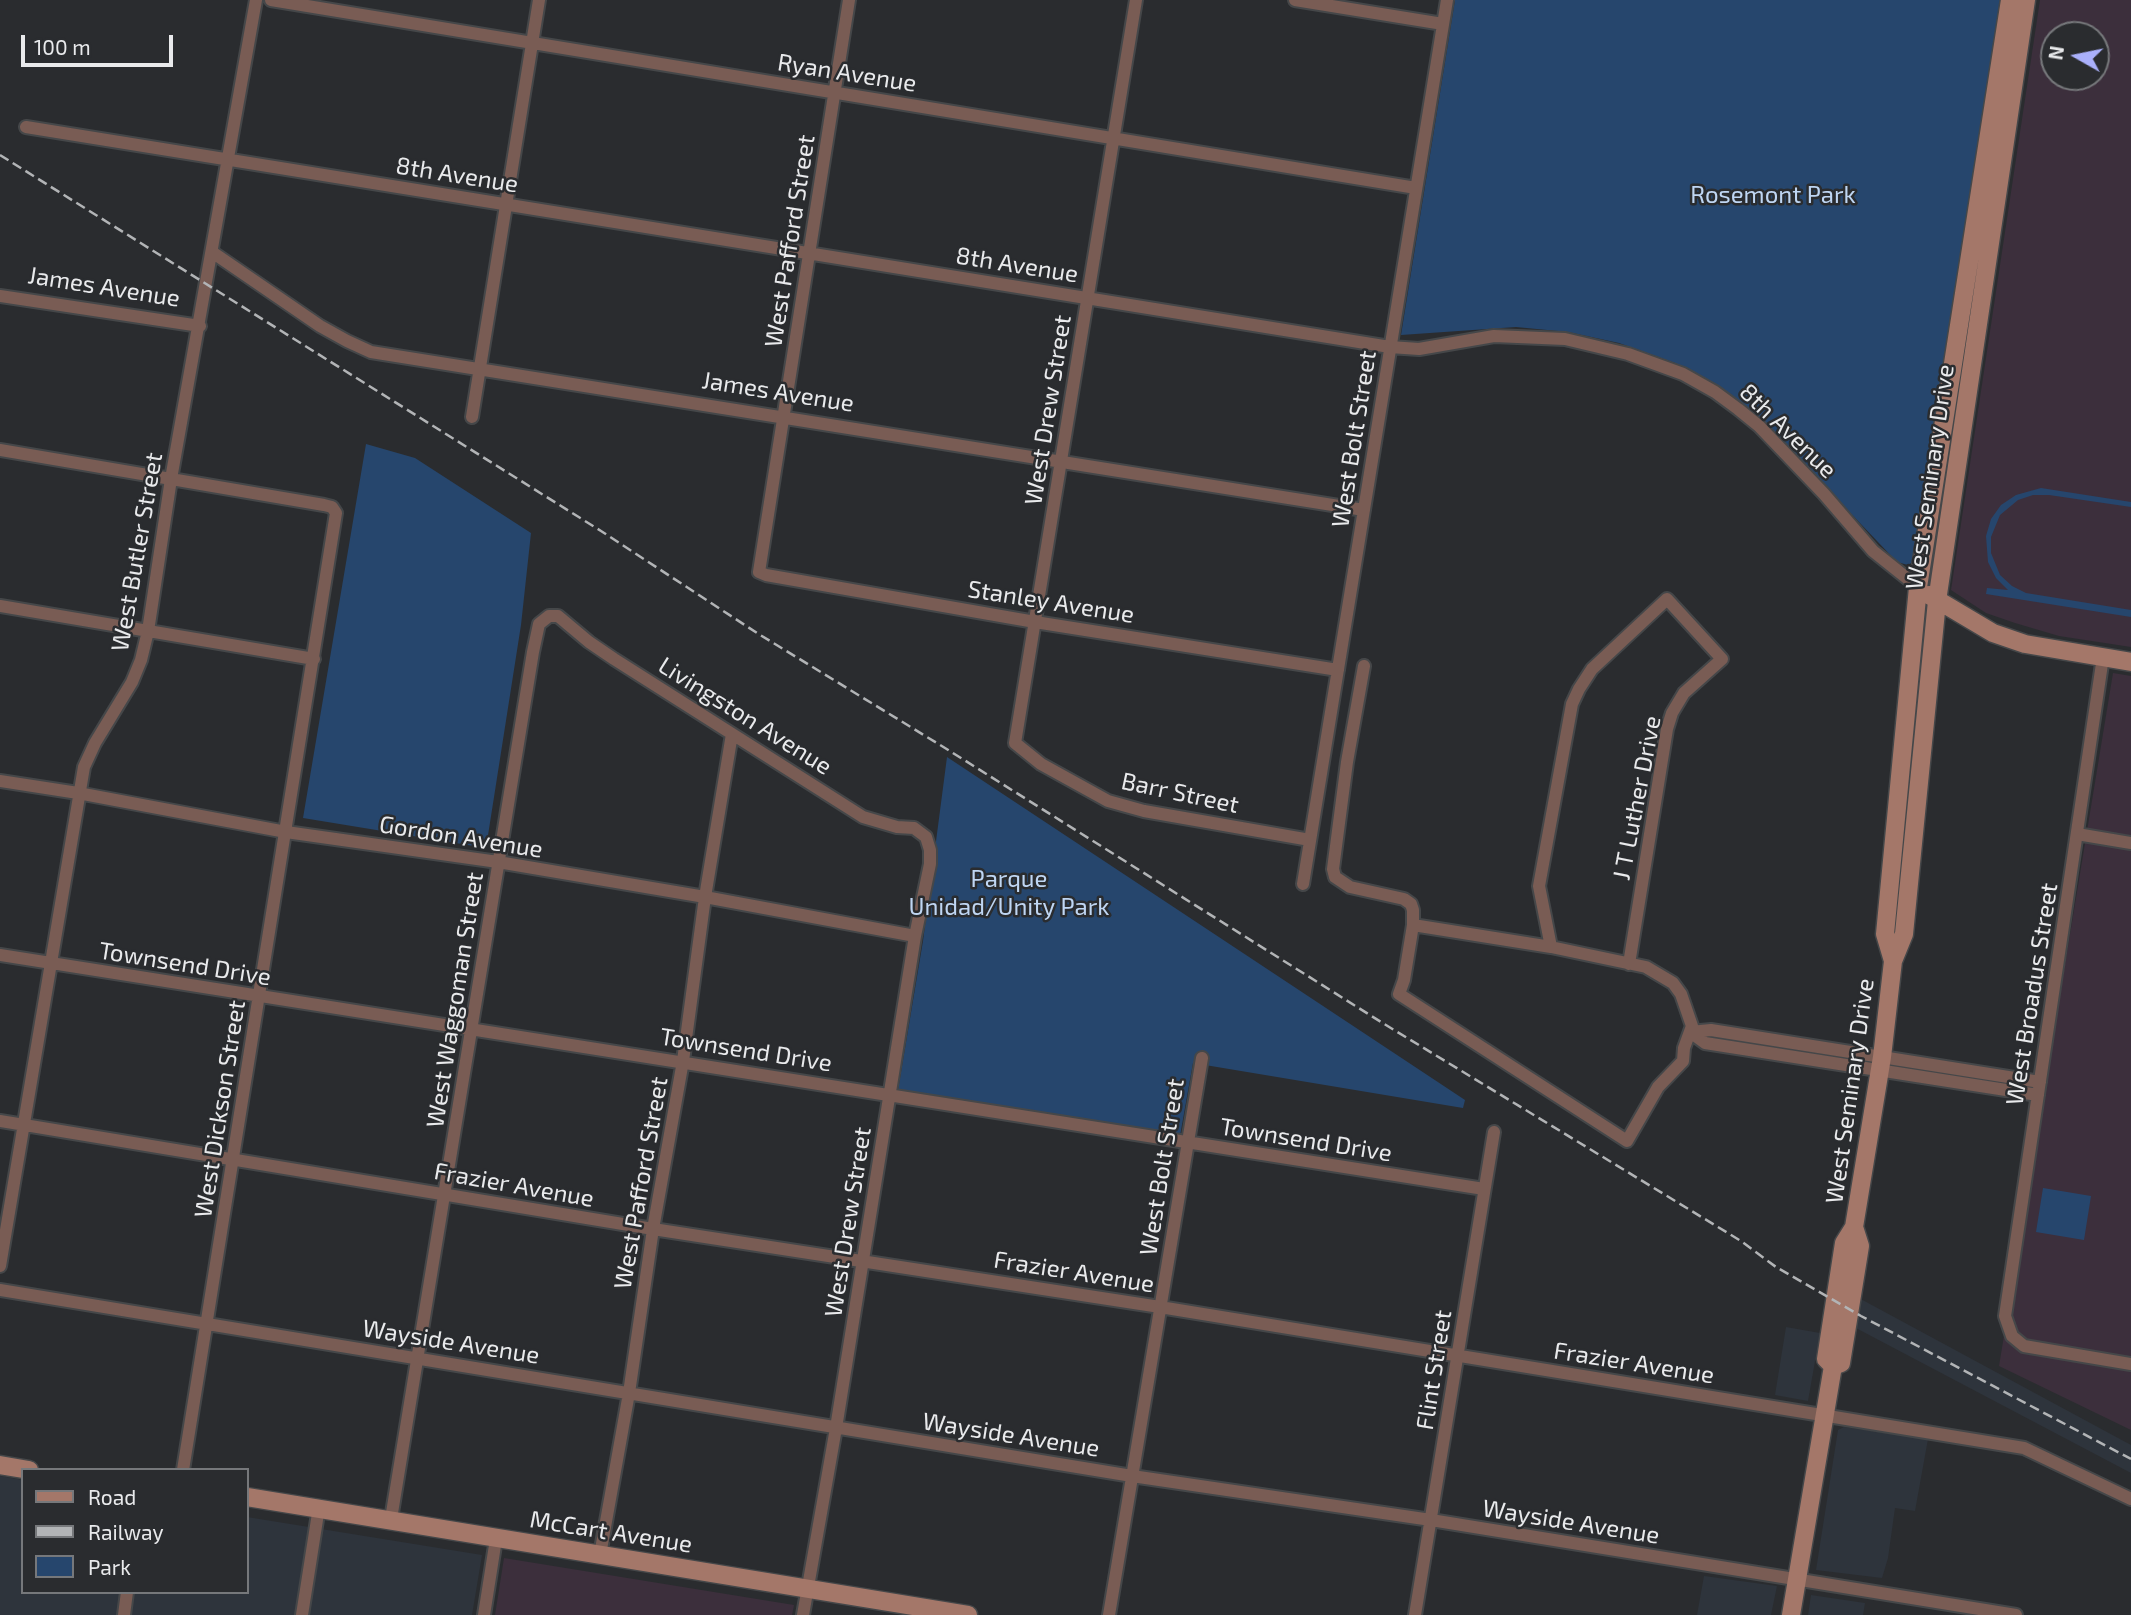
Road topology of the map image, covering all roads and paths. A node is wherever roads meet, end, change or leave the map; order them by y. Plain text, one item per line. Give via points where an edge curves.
1 (256, 0) edge
2 (271, 0) edge
3 (539, 0) edge
4 (849, 0) edge
5 (1136, 0) edge
6 (1296, 0) edge
7 (1447, 0) edge
8 (2010, 0) edge
9 (2026, 0) edge
10 (1443, 24) junction
11 (532, 43) junction
12 (834, 93) junction
13 (26, 127) dead end
14 (1113, 138) junction
15 (227, 160) junction
16 (1416, 188) junction
17 (1979, 188) junction
18 (1997, 191) junction
19 (506, 204) junction
20 (212, 252) junction
21 (809, 253) junction
22 (0, 296) edge
23 (1087, 298) junction
24 (200, 326) junction
25 (1390, 346) junction
26 (479, 370) junction
27 (472, 417) dead end
28 (783, 417) junction
29 (1942, 425) junction
30 (1962, 429) junction
31 (0, 450) edge
32 (1061, 461) junction
33 (171, 479) junction
34 (1364, 510) junction
35 (759, 572) joint
36 (1918, 587) junction
37 (1937, 601) junction
38 (0, 606) edge
39 (549, 616) joint
40 (1035, 622) junction
41 (148, 631) junction
42 (2103, 657) junction
43 (314, 659) junction
44 (2131, 662) edge
45 (1364, 666) dead end
46 (1338, 670) junction
47 (732, 733) junction
48 (1015, 743) joint
49 (0, 781) edge
50 (78, 793) junction
51 (286, 832) junction
52 (2077, 834) junction
53 (926, 837) joint
54 (1310, 839) junction
55 (2131, 843) edge
56 (498, 862) junction
57 (1303, 884) dead end
58 (705, 897) junction
59 (1413, 925) junction
60 (915, 936) junction
61 (1551, 947) junction
62 (0, 955) edge
63 (1893, 961) junction
64 (50, 963) junction
65 (1629, 964) junction
66 (259, 997) junction
67 (471, 1028) junction
68 (1689, 1032) junction
69 (1812, 1046) junction
70 (1202, 1058) dead end
71 (1810, 1060) junction
72 (683, 1061) junction
73 (1880, 1064) junction
74 (2040, 1082) junction
75 (890, 1094) junction
76 (2038, 1095) junction
77 (0, 1121) edge
78 (23, 1125) junction
79 (1494, 1132) dead end
80 (1188, 1142) junction
81 (233, 1159) junction
82 (1484, 1189) junction
83 (444, 1194) junction
84 (653, 1229) junction
85 (862, 1262) junction
86 (0, 1266) edge
87 (0, 1290) edge
88 (1160, 1307) junction
89 (206, 1323) junction
90 (1458, 1356) junction
91 (418, 1357) junction
92 (2131, 1364) edge
93 (629, 1393) junction
94 (1825, 1415) junction
95 (836, 1428) junction
96 (0, 1465) edge
97 (183, 1468) edge
98 (21, 1469) edge
99 (1132, 1476) junction
100 (248, 1497) edge
101 (2131, 1499) edge
102 (319, 1507) junction
103 (391, 1519) junction
104 (1431, 1520) junction
105 (496, 1539) junction
106 (600, 1555) junction
107 (1796, 1580) junction
108 (808, 1589) junction
109 (127, 1594) edge
110 (124, 1615) edge
111 (302, 1615) edge
112 (484, 1615) edge
113 (803, 1615) edge
114 (968, 1615) edge
115 (1109, 1615) edge
116 (1415, 1615) edge
117 (1791, 1615) edge
118 (2015, 1615) edge

1 - 15 street, West Butler Street
2 - 11 street, Ryan Avenue
3 - 11 street
4 - 12 street, West Pafford Street
5 - 14 street, West Drew Street
6 - 10 street
7 - 10 street, West Bolt Street
8 - 17 main road, West Seminary Drive
9 - 18 main road, West Seminary Drive
10 - 16 street, West Bolt Street
11 - 12 street, Ryan Avenue
11 - 19 street
12 - 14 street, Ryan Avenue
12 - 21 street, West Pafford Street
13 - 15 street, 8th Avenue
14 - 16 street, Ryan Avenue
14 - 23 street, West Drew Street
15 - 19 street, 8th Avenue
15 - 20 street, West Butler Street
16 - 25 street, West Bolt Street
17 - 18 main road
17 - 29 main road, West Seminary Drive
18 - 30 main road, West Seminary Drive
19 - 21 street, 8th Avenue
19 - 26 street
20 - 24 street, West Butler Street
20 - 26 street, James Avenue via 320,326 371,352
21 - 23 street, 8th Avenue
21 - 28 street, West Pafford Street
22 - 24 street, James Avenue
23 - 25 street, 8th Avenue
23 - 32 street, West Drew Street
24 - 33 street, West Butler Street
25 - 34 street, West Bolt Street
25 - 36 street, 8th Avenue via 1419,349 1494,336 1565,340 1628,354 1684,374 1759,426 1873,551
26 - 27 street
26 - 28 street, James Avenue
28 - 32 street, James Avenue
28 - 35 street, West Pafford Street
29 - 30 main road
29 - 36 main road, West Seminary Drive
30 - 37 main road, West Seminary Drive
31 - 33 street
32 - 34 street, James Avenue
32 - 40 street, West Drew Street
33 - 41 street, West Butler Street
33 - 43 street, West Dickson Street via 332,507 336,524
34 - 46 street, West Bolt Street
35 - 40 street, Stanley Avenue
36 - 37 main road
36 - 63 main road, West Seminary Drive via 1885,934
37 - 42 main road via 1993,633 2025,644
37 - 63 main road, West Seminary Drive via 1904,933
38 - 41 street
39 - 47 street, Livingston Avenue via 558,616 614,659
39 - 56 street, West Waggoman Street via 539,624 533,652
40 - 46 street, Stanley Avenue
40 - 48 street, West Drew Street
41 - 43 street
41 - 50 street, West Butler Street via 132,682 95,743
42 - 44 main road
42 - 52 street, West Broadus Street
43 - 51 street, West Dickson Street
45 - 59 street via 1333,869 1335,877 1350,887 1404,899 1413,909
46 - 54 street, West Bolt Street
47 - 53 street, Livingston Avenue via 863,817 914,828
47 - 58 street, West Pafford Street
48 - 54 street, Barr Street via 1041,764 1108,801
49 - 50 street, Gordon Avenue
50 - 51 street, Gordon Avenue
50 - 64 street, West Butler Street
51 - 56 street, Gordon Avenue
51 - 66 street, West Dickson Street
52 - 55 street
52 - 74 street, West Broadus Street
53 - 60 street, West Drew Street via 930,864
54 - 57 street, West Bolt Street
56 - 58 street, Gordon Avenue
56 - 67 street, West Waggoman Street
58 - 60 street, Gordon Avenue
58 - 72 street, West Pafford Street
59 - 61 street
59 - 68 street via 1399,994 1627,1141 1658,1087 1683,1061
60 - 75 street, West Drew Street
61 - 65 street
61 - 65 street, J T Luther Drive via 1539,886 1572,704 1592,669 1667,599 1722,659 1684,693 1667,729
62 - 64 street, Townsend Drive
63 - 73 main road, West Seminary Drive
64 - 66 street, Townsend Drive
64 - 78 street, West Butler Street
65 - 68 street via 1646,967 1673,984 1688,1009
66 - 67 street, Townsend Drive
66 - 81 street, West Dickson Street
67 - 72 street, Townsend Drive
67 - 83 street, West Waggoman Street
68 - 69 street via 1711,1030
68 - 71 street via 1705,1043
69 - 71 street
69 - 73 street
70 - 80 street, West Bolt Street
71 - 73 street
72 - 75 street, Townsend Drive
72 - 84 street, West Pafford Street
73 - 74 street
73 - 76 street
73 - 94 main road, West Seminary Drive via 1854,1227 1860,1245 1841,1363 1833,1366
74 - 76 street, West Broadus Street
75 - 80 street, Townsend Drive
75 - 85 street, West Drew Street
76 - 92 street, West Broadus Street via 2005,1316 2012,1336 2024,1346
77 - 78 street, Frazier Avenue
78 - 81 street, Frazier Avenue
78 - 86 street, West Butler Street
79 - 82 street, Flint Street
80 - 82 street, Townsend Drive
80 - 88 street, West Bolt Street
81 - 83 street, Frazier Avenue
81 - 89 street, West Dickson Street
82 - 90 street, Flint Street
83 - 84 street, Frazier Avenue
83 - 91 street, West Waggoman Street
84 - 85 street, Frazier Avenue
84 - 93 street, West Pafford Street
85 - 88 street, Frazier Avenue
85 - 95 street, West Drew Street
87 - 89 street, Wayside Avenue
88 - 90 street, Frazier Avenue
88 - 99 street, West Bolt Street
89 - 91 street, Wayside Avenue
89 - 97 street, West Dickson Street
90 - 94 street, Frazier Avenue
90 - 104 street, Flint Street
91 - 93 street, Wayside Avenue
91 - 103 street, West Waggoman Street
93 - 95 street, Wayside Avenue
93 - 106 street, West Pafford Street
94 - 101 street, Frazier Avenue via 2024,1448
94 - 107 main road, West Seminary Drive
95 - 99 street, Wayside Avenue
95 - 108 street, West Drew Street
96 - 98 main road
99 - 104 street, Wayside Avenue
99 - 115 street, West Bolt Street
100 - 102 main road, McCart Avenue
102 - 103 main road, McCart Avenue
102 - 111 street
103 - 105 main road, McCart Avenue
104 - 107 street, Wayside Avenue
104 - 116 street, Flint Street
105 - 106 main road, McCart Avenue
105 - 112 street
106 - 108 main road, McCart Avenue
107 - 117 main road, West Seminary Drive
107 - 118 street, Wayside Avenue
108 - 113 street, West Drew Street
108 - 114 main road, McCart Avenue
109 - 110 street

